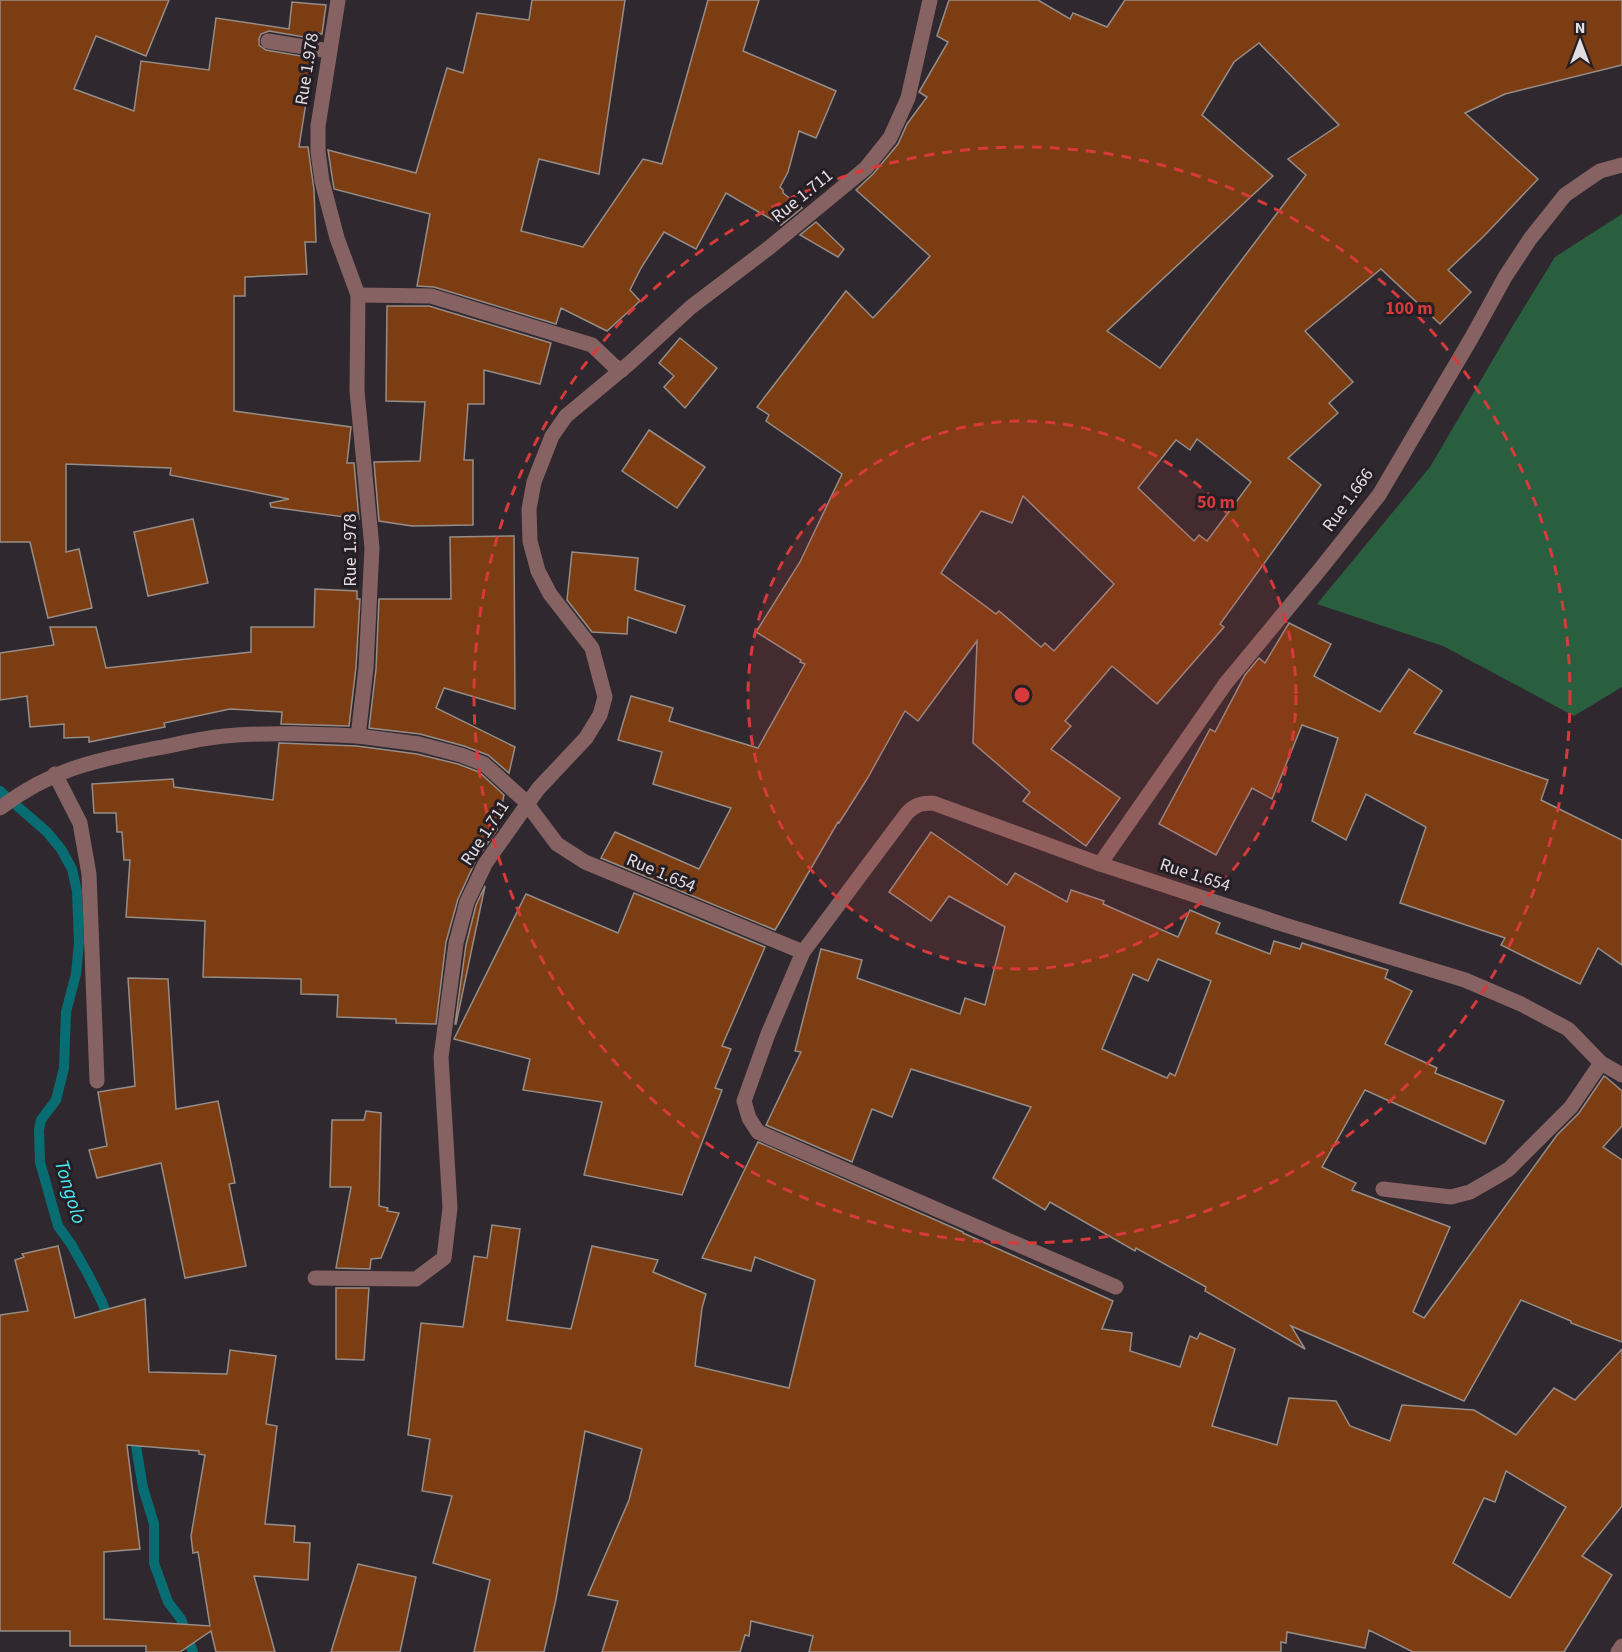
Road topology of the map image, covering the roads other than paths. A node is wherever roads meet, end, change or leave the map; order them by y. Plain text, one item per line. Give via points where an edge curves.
1 (339, 0) edge
2 (930, 0) edge
3 (268, 41) dead end
4 (329, 51) junction
5 (1622, 165) edge
6 (358, 295) junction
7 (618, 368) junction
8 (358, 736) junction
9 (55, 774) junction
10 (526, 802) junction
11 (0, 808) edge
12 (1100, 864) junction
13 (804, 952) junction
14 (1601, 1063) junction
15 (1622, 1075) edge
16 (97, 1082) dead end
17 (1383, 1189) dead end
18 (315, 1278) dead end
19 (1116, 1287) dead end
20 (1622, 1646) edge
21 (1618, 1652) edge

1 - 4 street, Rue 1.978
2 - 7 street, Rue 1.711 via 908,98 890,138 866,168
3 - 4 street
4 - 6 street, Rue 1.978 via 318,151 337,238
5 - 12 street, Rue 1.666 via 1600,171 1565,195 1530,239 1379,495 1226,682
6 - 7 street via 431,296 592,345
6 - 8 street, Rue 1.978 via 357,391 372,548
7 - 10 street, Rue 1.711 via 566,416 552,436 534,482 529,508 530,541 538,571 550,594 592,648 605,697 600,715 586,738
8 - 9 street via 223,736 96,760
8 - 10 street, Rue 1.654 via 419,744 484,764
9 - 11 street
9 - 16 street via 80,823 89,874
10 - 13 street, Rue 1.654 via 557,844 585,862
10 - 18 street, Rue 1.711 via 481,872 467,902 456,943 441,1057 450,1208 444,1258 416,1279
12 - 13 street, Rue 1.654 via 933,803 920,803 907,813
12 - 14 street, Rue 1.654 via 1465,980 1568,1029
13 - 19 street, Rue 1.654 via 744,1101 758,1132
14 - 15 street, Rue 1.654
14 - 17 street via 1571,1107 1509,1169 1496,1177 1470,1192 1451,1197
20 - 21 street

